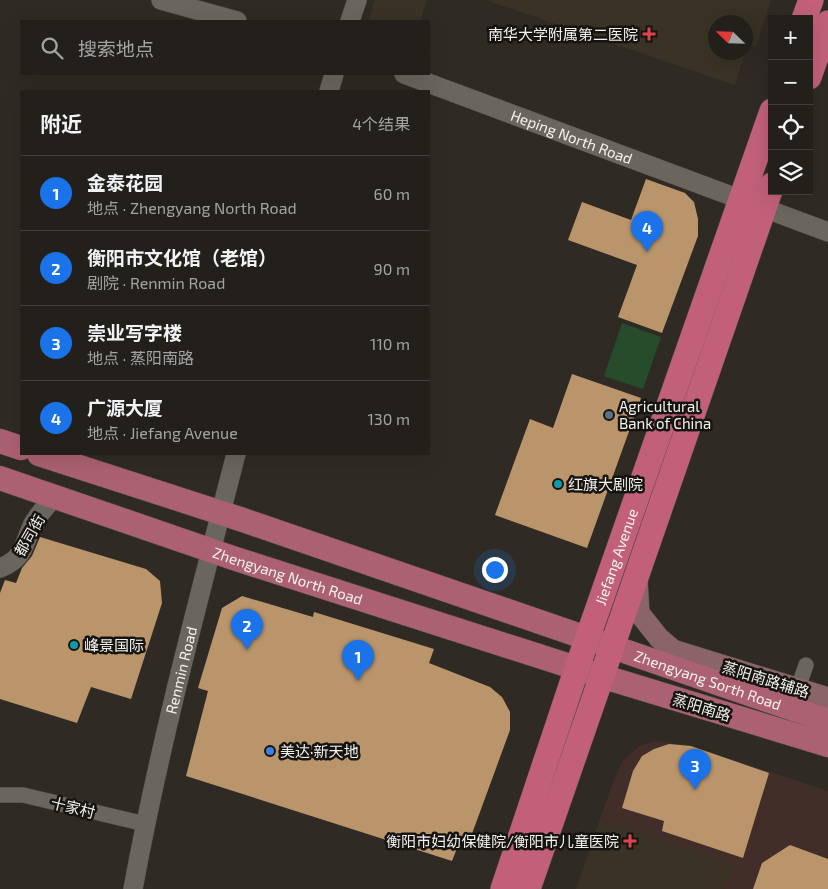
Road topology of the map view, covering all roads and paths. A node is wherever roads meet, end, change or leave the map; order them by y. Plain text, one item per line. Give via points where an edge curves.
1 (161, 0) edge
2 (357, 0) edge
3 (811, 0) edge
4 (805, 15) edge
5 (233, 20) edge
6 (350, 20) edge
7 (828, 23) edge
8 (813, 66) edge
9 (334, 75) edge
10 (407, 75) edge
11 (329, 90) edge
12 (768, 122) edge
13 (769, 195) edge
14 (740, 200) junction
15 (764, 208) junction
16 (828, 232) edge
17 (0, 441) edge
18 (20, 448) edge
19 (42, 455) edge
20 (236, 455) edge
21 (0, 478) edge
22 (54, 497) junction
23 (220, 513) junction
24 (210, 551) junction
25 (0, 568) edge
26 (637, 575) junction
27 (588, 638) junction
28 (612, 647) junction
29 (806, 665) dead end
30 (577, 668) junction
31 (602, 676) junction
32 (828, 698) edge
33 (795, 699) junction
34 (828, 721) edge
35 (828, 745) edge
36 (0, 794) edge
37 (145, 824) junction
38 (133, 889) edge
39 (503, 889) edge
40 (528, 889) edge

1 - 5 street
2 - 6 street
3 - 4 highway
7 - 8 highway
9 - 11 street
10 - 14 street, Heping North Road
12 - 14 highway, Jiefang Avenue
13 - 15 highway, Jiefang Avenue
14 - 15 street, Heping North Road
14 - 27 highway, Jiefang Avenue
15 - 16 street, Heping North Road
15 - 26 highway, Jiefang Avenue
17 - 18 main road
19 - 23 main road
20 - 23 street, Renmin Road
21 - 22 main road, Zhengyang North Road
22 - 24 main road, Zhengyang North Road
22 - 25 street, 都司街 via 33,524 24,550 12,564
23 - 24 street, Renmin Road
23 - 27 main road
24 - 30 main road, Zhengyang North Road
24 - 37 street, Renmin Road
26 - 28 highway, Jiefang Avenue
26 - 33 main road, 蒸阳南路辅路 via 639,613 673,650
27 - 28 main road, Zhengyang Sorth Road
27 - 30 highway, Jiefang Avenue
28 - 31 highway, Jiefang Avenue
28 - 33 main road, Zhengyang Sorth Road
29 - 33 street
30 - 31 main road, 蒸阳南路
30 - 39 highway, Jiefang Avenue
31 - 35 main road, 蒸阳南路
31 - 40 highway, Jiefang Avenue
32 - 33 main road, 蒸阳南路辅路
33 - 34 main road, Zhengyang Sorth Road
36 - 37 street, 十家村 via 23,795
37 - 38 street, Renmin Road

